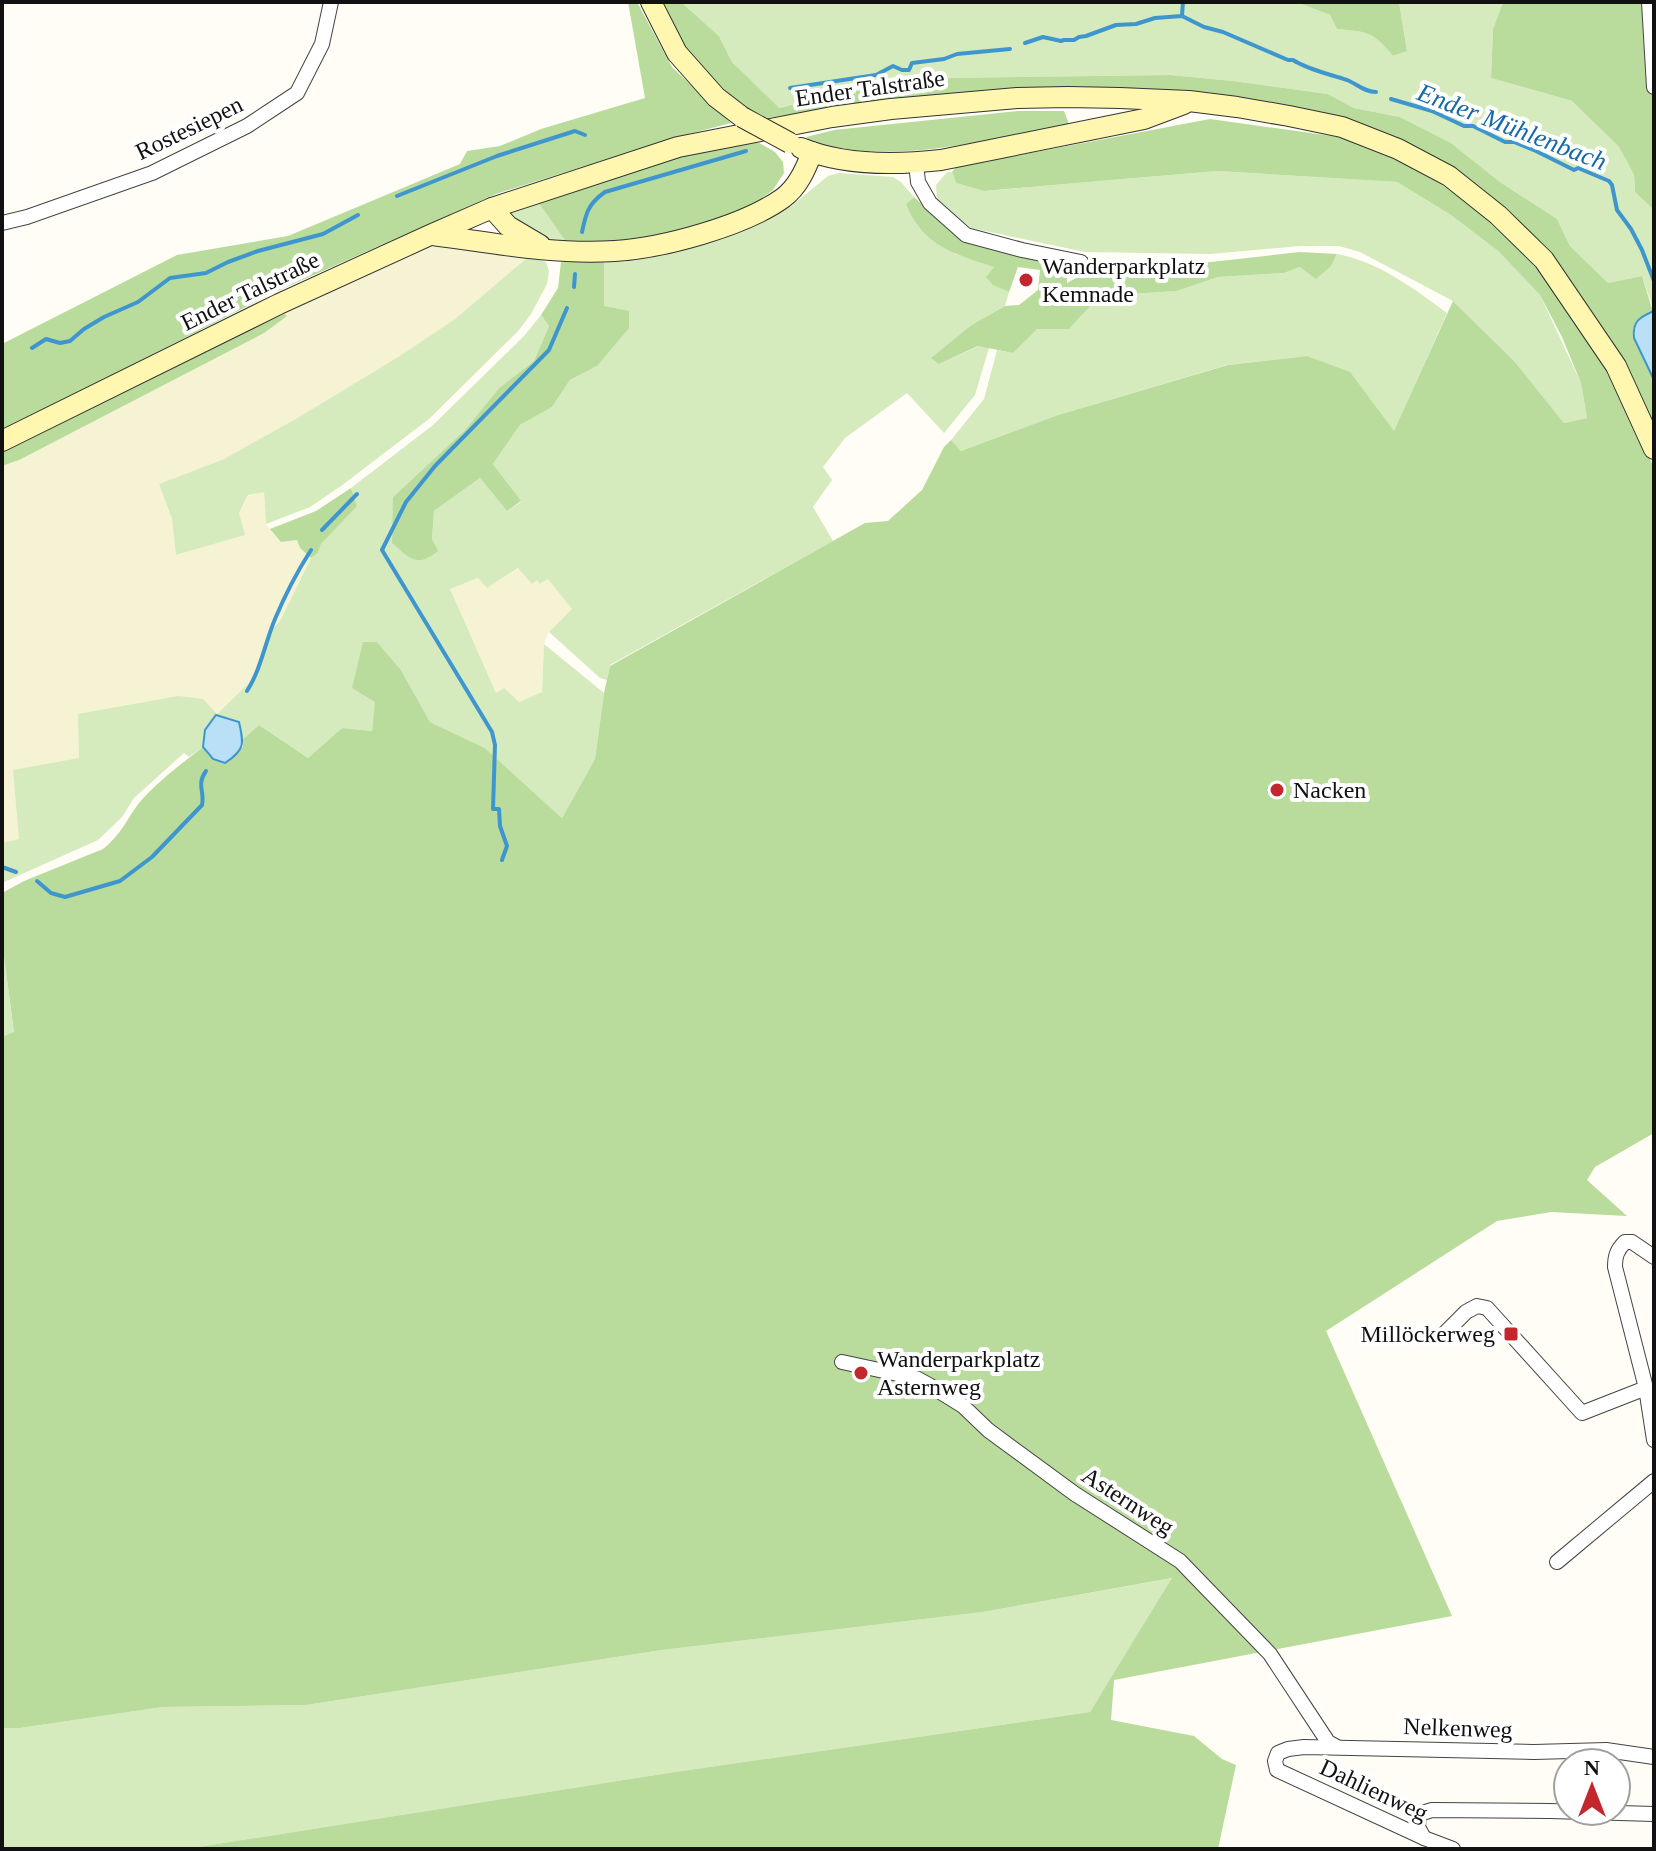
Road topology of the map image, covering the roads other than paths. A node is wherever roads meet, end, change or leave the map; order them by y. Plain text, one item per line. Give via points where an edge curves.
1 (331, 2) edge
2 (651, 2) edge
3 (1649, 2) edge
4 (1654, 87) edge
5 (1189, 101) junction
6 (812, 152) junction
7 (916, 163) junction
8 (492, 208) junction
9 (2, 223) edge
10 (430, 235) junction
11 (550, 250) junction
12 (1081, 262) dead end
13 (2, 441) edge
14 (1654, 449) edge
15 (1654, 1257) edge
16 (1445, 1333) dead end
17 (842, 1362) dead end
18 (1646, 1388) junction
19 (1654, 1440) edge
20 (1654, 1481) edge
21 (1557, 1562) dead end
22 (1337, 1747) junction
23 (1654, 1757) edge
24 (1277, 1770) joint
25 (1654, 1814) edge
26 (1424, 1838) junction
27 (1453, 1849) edge

1 - 9 street, Rostesiepen via 322,44 297,93 247,126 152,173
2 - 6 main road, bridge via 677,53 716,97 742,117
3 - 4 street
5 - 7 main road via 1144,119
5 - 8 main road, Ender Talstraße via 1017,98 832,117 678,147
5 - 14 main road, Ender Talstraße via 1342,127 1449,176 1544,260 1616,366
6 - 7 main road via 863,162
6 - 11 main road via 804,173 784,197 740,221 675,242 616,251
7 - 12 street via 918,182 930,203 966,235
8 - 10 main road, Ender Talstraße
8 - 11 main road via 508,226
10 - 11 main road
10 - 13 main road, Ender Talstraße
15 - 18 street via 1632,1242 1625,1242 1615,1256
16 - 18 street via 1466,1312 1487,1308 1582,1413
17 - 22 street, Asternweg via 929,1385 1075,1494 1180,1561 1270,1654 1328,1742
18 - 19 street
20 - 21 street
22 - 23 street, Nelkenweg via 1606,1750
22 - 24 street, Nelkenweg via 1288,1749 1278,1753
24 - 26 street, Dahlienweg
25 - 26 street via 1432,1810 1419,1814
26 - 27 street, Dahlienweg

